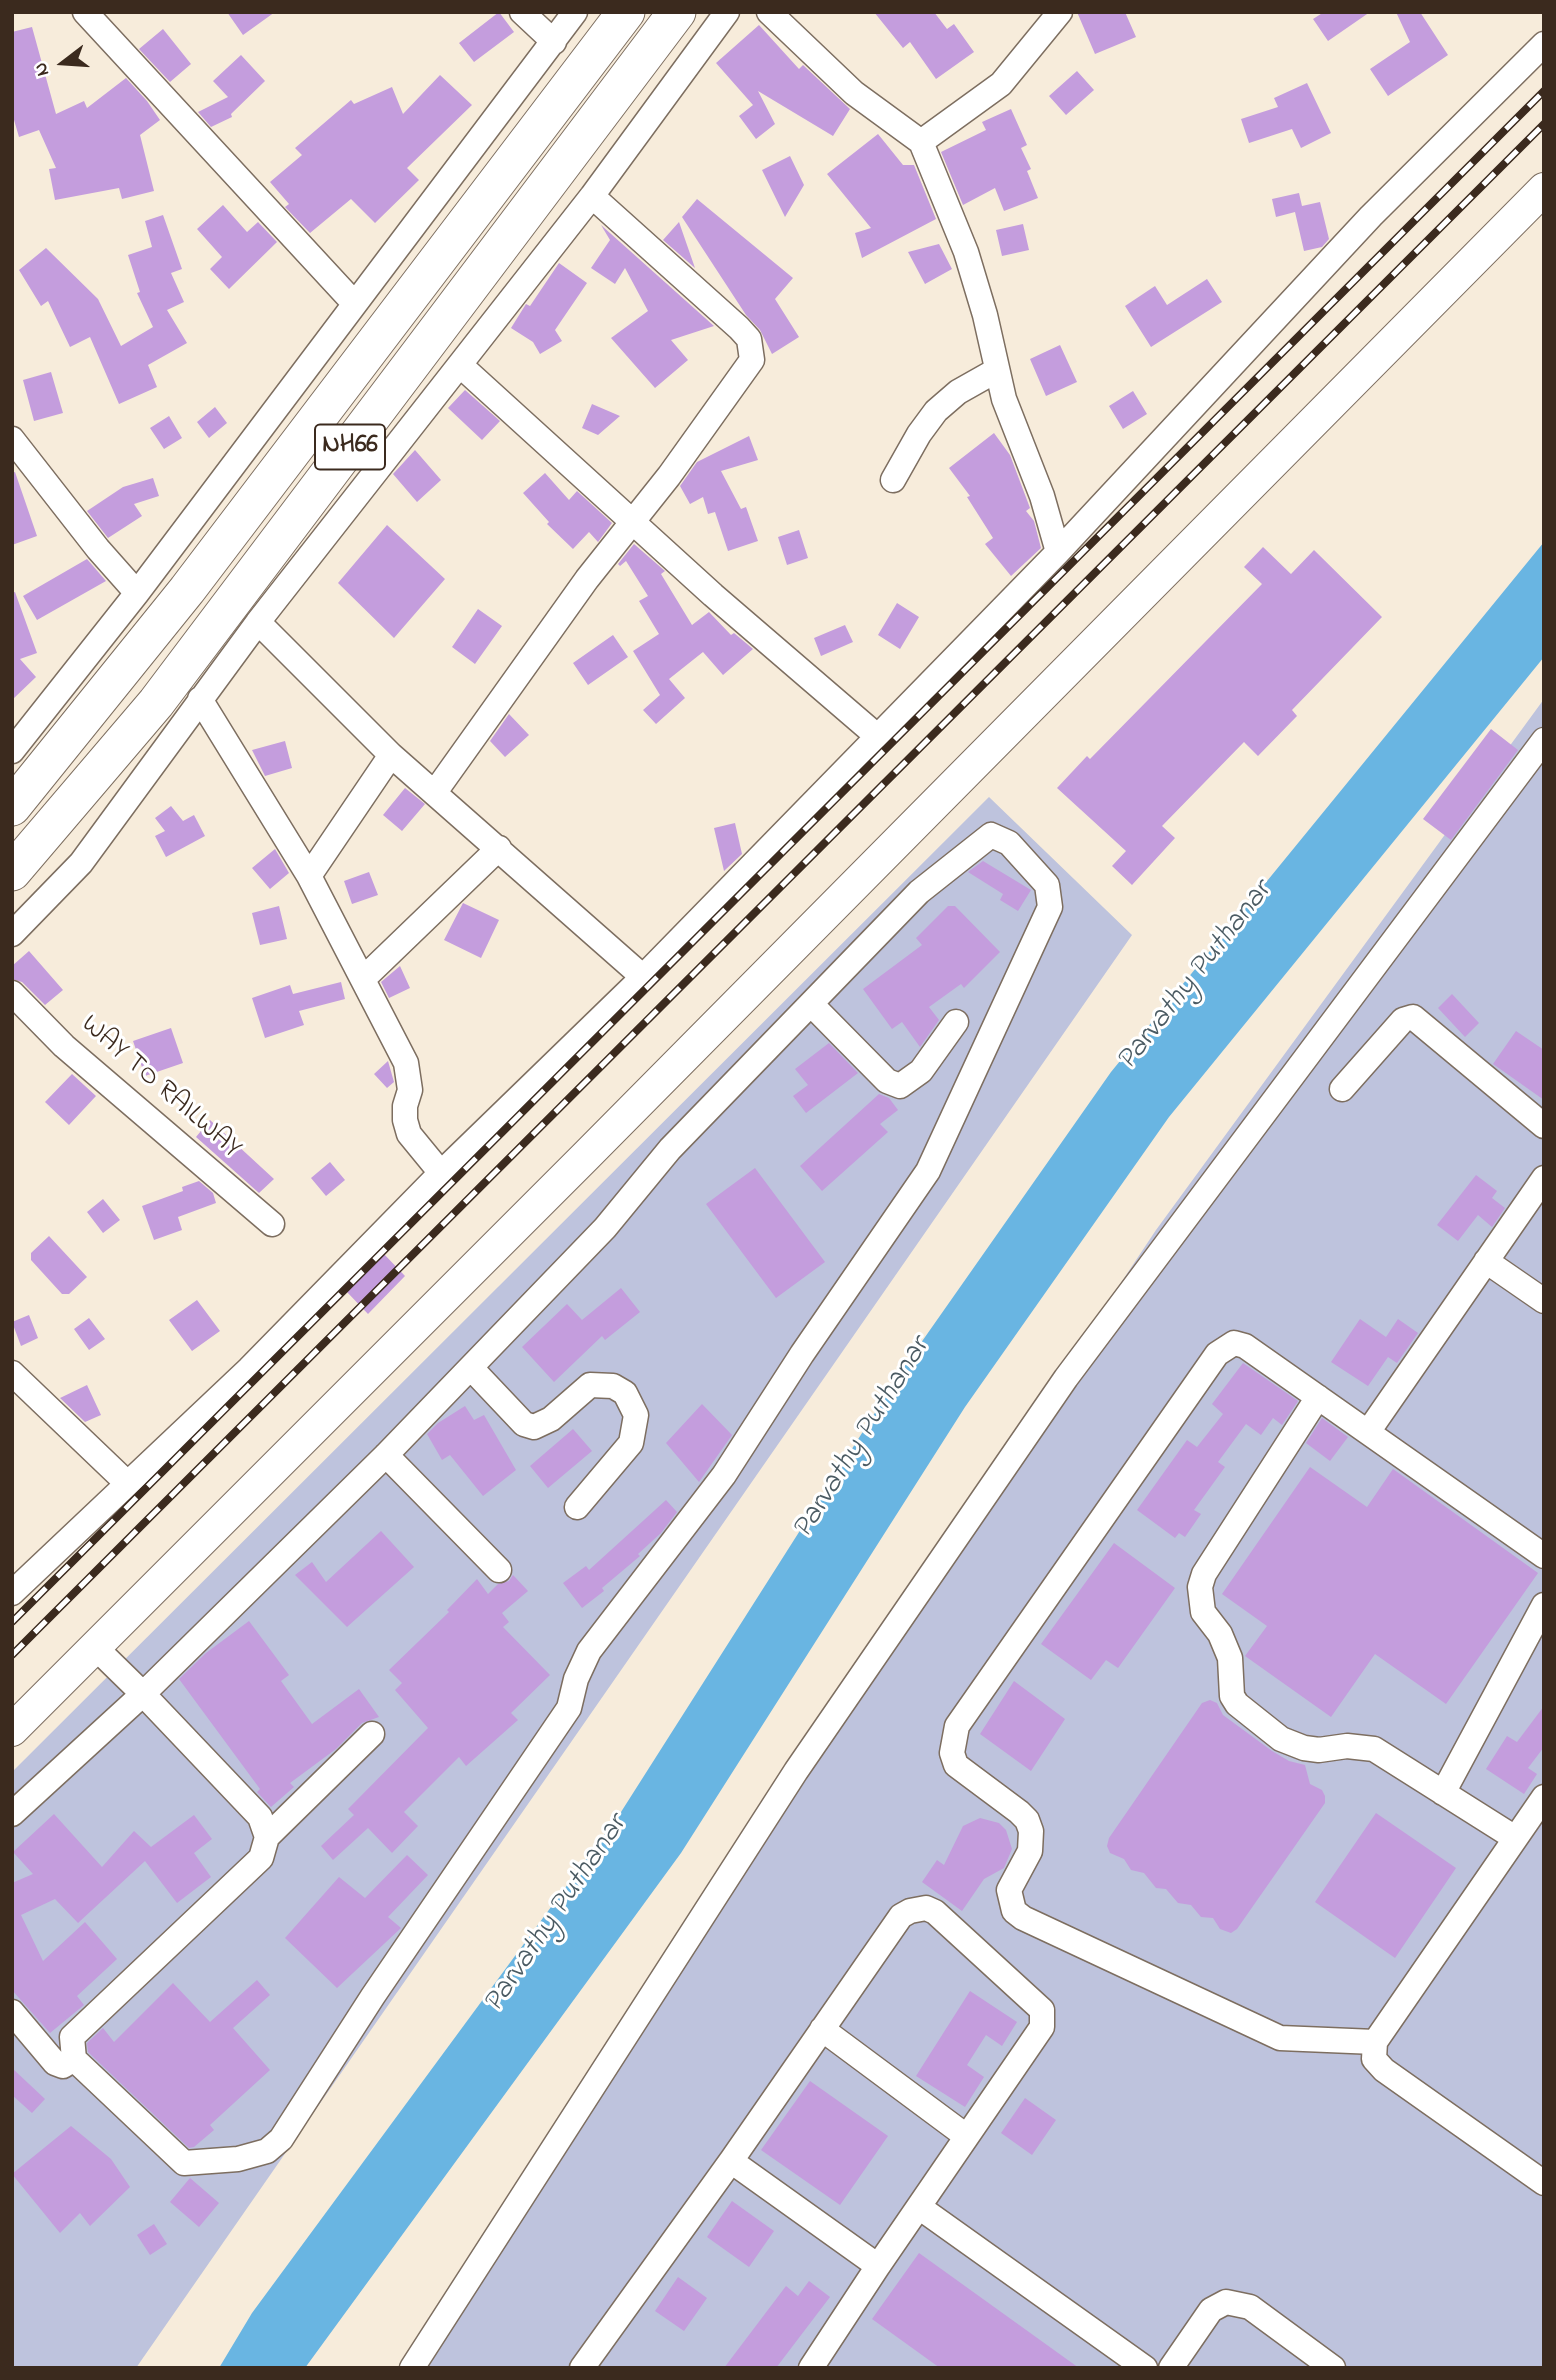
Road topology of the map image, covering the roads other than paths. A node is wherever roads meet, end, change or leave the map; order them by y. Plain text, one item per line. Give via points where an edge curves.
1 (85, 12) edge
2 (522, 12) edge
3 (575, 12) edge
4 (625, 12) edge
5 (677, 12) edge
6 (727, 12) edge
7 (769, 12) edge
8 (1060, 12) edge
9 (554, 41) junction
10 (1544, 44) edge
11 (921, 142) junction
12 (1544, 189) edge
13 (592, 196) junction
14 (354, 303) junction
15 (460, 365) junction
16 (997, 370) junction
17 (12, 439) edge
18 (893, 480) dead end
19 (631, 520) junction
20 (1058, 552) junction
21 (138, 593) junction
22 (258, 622) junction
23 (200, 699) junction
24 (877, 736) junction
25 (1544, 740) edge
26 (12, 751) edge
27 (391, 755) junction
28 (435, 792) junction
29 (12, 807) edge
30 (499, 848) junction
31 (12, 872) edge
32 (309, 876) junction
33 (12, 934) edge
34 (643, 977) junction
35 (363, 979) junction
36 (12, 993) edge
37 (811, 1004) junction
38 (956, 1023) dead end
39 (1342, 1089) dead end
40 (1544, 1126) edge
41 (441, 1173) junction
42 (1544, 1178) edge
43 (272, 1224) dead end
44 (1486, 1261) junction
45 (1544, 1301) edge
46 (471, 1368) junction
47 (12, 1373) edge
48 (1318, 1397) junction
49 (1368, 1432) junction
50 (386, 1455) junction
51 (127, 1483) junction
52 (577, 1507) dead end
53 (1544, 1556) edge
54 (499, 1570) dead end
55 (12, 1593) edge
56 (1544, 1605) edge
57 (96, 1648) junction
58 (143, 1694) junction
59 (12, 1730) edge
60 (372, 1734) dead end
61 (1443, 1793) junction
62 (1544, 1797) edge
63 (12, 1814) edge
64 (267, 1838) junction
65 (1516, 1838) junction
66 (12, 2012) edge
67 (822, 2029) junction
68 (1375, 2042) junction
69 (74, 2059) junction
70 (966, 2136) junction
71 (731, 2161) junction
72 (1544, 2183) edge
73 (919, 2207) junction
74 (878, 2266) junction
75 (412, 2368) edge
76 (582, 2368) edge
77 (811, 2368) edge
78 (1145, 2368) edge
79 (1171, 2368) edge
80 (1333, 2368) edge

1 - 14 street
2 - 9 street
3 - 9 street
4 - 29 highway, NH66 via 187,590
5 - 31 highway, NH66 via 181,670
6 - 13 street
7 - 11 street via 854,93
8 - 11 street via 1001,84
9 - 14 street
10 - 20 street via 1371,216
11 - 16 street via 966,252
12 - 57 main road
13 - 15 street
13 - 19 street via 730,320 749,339 752,350 748,368
14 - 21 street
15 - 19 street
15 - 22 street
16 - 18 street via 936,411
16 - 20 street
17 - 21 street
19 - 24 street
19 - 28 street
20 - 24 street
21 - 26 street
22 - 23 street
22 - 27 street
23 - 32 street
23 - 33 street via 81,863
24 - 34 street
25 - 75 street via 1066,1378 796,1770
27 - 28 street
27 - 32 street
28 - 30 street
30 - 34 street
30 - 35 street
32 - 35 street
34 - 41 street
35 - 41 street via 410,1076 405,1106 409,1134
36 - 43 street, WAY TO RAILWAY via 64,1046
37 - 38 street via 887,1081 900,1086 921,1072
37 - 46 street via 670,1149 605,1228
37 - 69 street via 919,892 991,835 1009,843 1047,885 1050,907 928,1171 724,1475 589,1651 569,1708 281,2139 254,2155 184,2163
39 - 40 street via 1404,1020 1413,1017
41 - 51 street via 249,1369
42 - 44 street
44 - 45 street
44 - 49 street
46 - 50 street
46 - 52 street via 524,1424 534,1427 551,1419 590,1385 612,1385 625,1393 636,1416 631,1443
47 - 51 street
48 - 49 street
48 - 61 street via 1204,1574 1199,1601 1227,1648 1237,1704 1281,1739 1319,1750 1374,1749
48 - 68 street via 1245,1346 1234,1343 1224,1347 957,1726 952,1752 956,1765 1027,1820 1032,1842 1009,1890 1010,1902 1023,1918 1280,2038
49 - 53 street
50 - 54 street
50 - 58 street
51 - 55 street
56 - 61 street
57 - 58 street
57 - 59 main road
58 - 63 street
58 - 64 street via 260,1817
60 - 64 street
61 - 65 street
62 - 65 street
64 - 69 street via 261,1858 72,2037
65 - 68 street
66 - 69 street via 55,2063 63,2066
67 - 70 street
67 - 70 street via 901,1916 918,1908 935,1912 1037,2004 1044,2019
67 - 71 street
68 - 72 street via 1374,2059 1384,2070
70 - 73 street
71 - 74 street
71 - 76 street
73 - 74 street
73 - 78 street
74 - 77 street
79 - 80 street via 1211,2310 1226,2302 1250,2307

